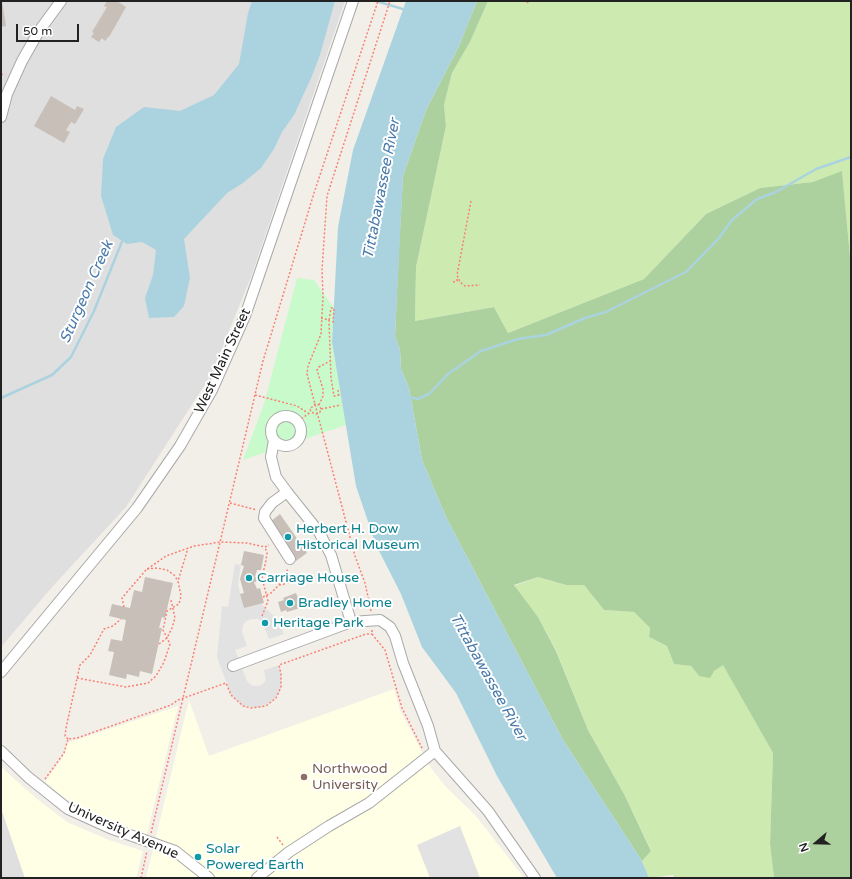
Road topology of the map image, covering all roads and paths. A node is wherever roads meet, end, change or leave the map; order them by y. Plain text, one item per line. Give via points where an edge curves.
1 (60, 1) edge
2 (353, 1) edge
3 (378, 1) edge
4 (390, 1) edge
5 (1, 74) edge
6 (5, 75) dead end
7 (1, 117) edge
8 (470, 201) dead end
9 (457, 275) junction
10 (453, 282) dead end
11 (480, 286) dead end
12 (321, 318) junction
13 (329, 320) junction
14 (333, 324) dead end
15 (330, 361) junction
16 (338, 390) dead end
17 (255, 395) junction
18 (315, 404) junction
19 (319, 405) junction
20 (341, 405) dead end
21 (321, 409) junction
22 (311, 412) junction
23 (308, 413) junction
24 (317, 414) junction
25 (298, 420) junction
26 (274, 440) junction
27 (287, 492) junction
28 (230, 503) junction
29 (265, 512) junction
30 (278, 541) junction
31 (221, 542) junction
32 (265, 547) junction
33 (188, 548) junction
34 (290, 559) joint
35 (146, 570) junction
36 (303, 580) dead end
37 (178, 581) junction
38 (279, 586) junction
39 (267, 595) junction
40 (264, 596) dead end
41 (171, 600) dead end
42 (124, 607) dead end
43 (174, 608) junction
44 (262, 616) dead end
45 (121, 619) dead end
46 (373, 620) junction
47 (351, 622) junction
48 (372, 634) junction
49 (167, 638) junction
50 (160, 644) dead end
51 (233, 666) dead end
52 (1, 672) edge
53 (77, 678) junction
54 (183, 699) junction
55 (68, 739) junction
56 (1, 751) edge
57 (431, 754) junction
58 (44, 781) dead end
59 (149, 841) junction
60 (141, 878) edge
61 (209, 878) edge
62 (257, 878) edge
63 (535, 878) edge

1 - 7 street via 22,61 7,94
2 - 52 street, West Main Street via 245,316 212,390 180,446 137,508
3 - 17 path via 286,282
4 - 12 path via 327,196
5 - 6 path
8 - 9 path
9 - 10 path via 457,281
9 - 11 path via 465,286
12 - 13 path
12 - 18 path via 318,342 308,366 308,379
13 - 14 path via 334,308
13 - 15 path
15 - 16 path via 334,396 339,396
15 - 19 path via 317,370 323,389
17 - 23 path via 297,406
17 - 28 path
18 - 19 path
18 - 22 path via 311,407
18 - 24 path
19 - 21 path
20 - 21 path
21 - 24 path
22 - 23 path
22 - 24 path
23 - 25 path
24 - 46 path
25 - 26 street via 290,416 278,418 271,428
25 - 26 street via 302,429 296,443 287,447
26 - 27 street via 271,457 276,477
27 - 29 street
27 - 47 street via 319,532 331,555
28 - 29 path
28 - 31 path
29 - 30 street via 264,518
30 - 32 path
30 - 34 street
31 - 32 path
31 - 33 path
31 - 54 path
32 - 39 path via 267,553 262,578
33 - 35 path via 166,556
33 - 37 path via 184,554
34 - 38 path via 289,567
35 - 37 path via 167,570
35 - 42 path via 122,598
36 - 38 path
37 - 43 path via 181,596 179,604
38 - 39 path
39 - 40 path
39 - 44 path via 268,602
41 - 43 path
43 - 49 path via 174,618
43 - 49 path via 167,612 163,630
45 - 53 path via 104,629 90,656 80,665
46 - 47 street
46 - 48 path
46 - 57 street via 380,620 396,636 403,663 428,726
47 - 51 street
48 - 54 path via 279,665 281,687 276,698 266,706 243,706 231,695 226,684
48 - 57 path via 385,650 402,708 421,747
49 - 50 path
49 - 53 path via 170,644 164,662 156,676 148,683 126,687
53 - 55 path via 66,728 65,736
54 - 55 path via 77,738
54 - 59 path
55 - 58 path via 64,753
56 - 59 street, University Avenue via 68,809 110,828
57 - 62 street via 370,803 289,852
57 - 63 street via 488,811
59 - 60 path
59 - 61 street, University Avenue via 175,852

